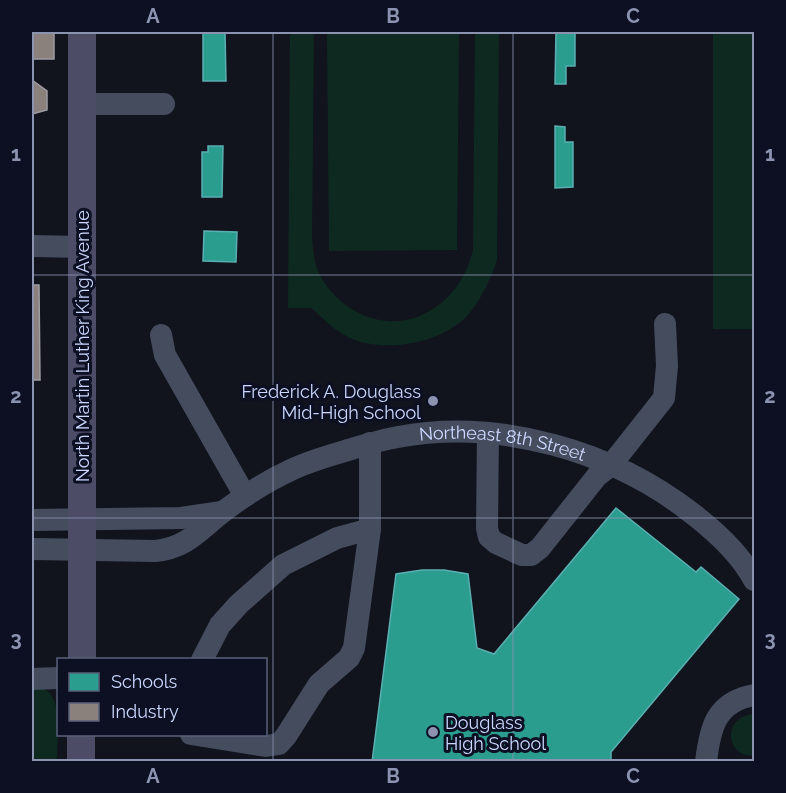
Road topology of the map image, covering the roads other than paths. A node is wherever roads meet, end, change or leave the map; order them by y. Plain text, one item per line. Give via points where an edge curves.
1 (82, 32) edge
2 (82, 104) junction
3 (164, 104) dead end
4 (32, 246) edge
5 (82, 247) junction
6 (665, 324) dead end
7 (161, 335) dead end
8 (488, 433) junction
9 (370, 443) junction
10 (611, 465) junction
11 (245, 496) junction
12 (222, 512) junction
13 (32, 520) edge
14 (82, 520) junction
15 (370, 529) junction
16 (32, 549) edge
17 (82, 549) junction
18 (754, 580) edge
19 (82, 658) edge
20 (202, 658) edge
21 (57, 678) edge
22 (32, 679) edge
23 (754, 695) edge
24 (81, 736) edge
25 (198, 736) edge
26 (81, 762) edge
27 (706, 762) edge

1 - 2 main road, North Martin Luther King Avenue
2 - 3 street
2 - 5 main road, North Martin Luther King Avenue
4 - 5 street
5 - 14 main road, North Martin Luther King Avenue
6 - 10 street via 667,366 663,398
7 - 11 street via 165,355
8 - 9 street, Northeast 8th Street via 399,436
8 - 10 street, Northeast 8th Street via 544,442
8 - 10 street via 489,537 522,555 531,555 540,548 597,476
9 - 11 street, Northeast 8th Street via 294,468
9 - 15 street
10 - 18 street, Northeast 8th Street via 701,520 733,551
11 - 12 street, Northeast 8th Street
12 - 14 street, Northeast 8th Street via 181,518
12 - 17 street, Northeast 8th Street via 184,544 170,550
13 - 14 street, Northeast 8th Street
14 - 17 main road, North Martin Luther King Avenue
15 - 20 street via 337,538 284,565 219,625
15 - 25 street via 354,648 349,658 320,684 286,736 279,744 266,746
16 - 17 street, Northeast 8th Street
17 - 19 main road, North Martin Luther King Avenue
21 - 22 street
23 - 27 street via 738,698 724,708 714,722
24 - 26 main road

